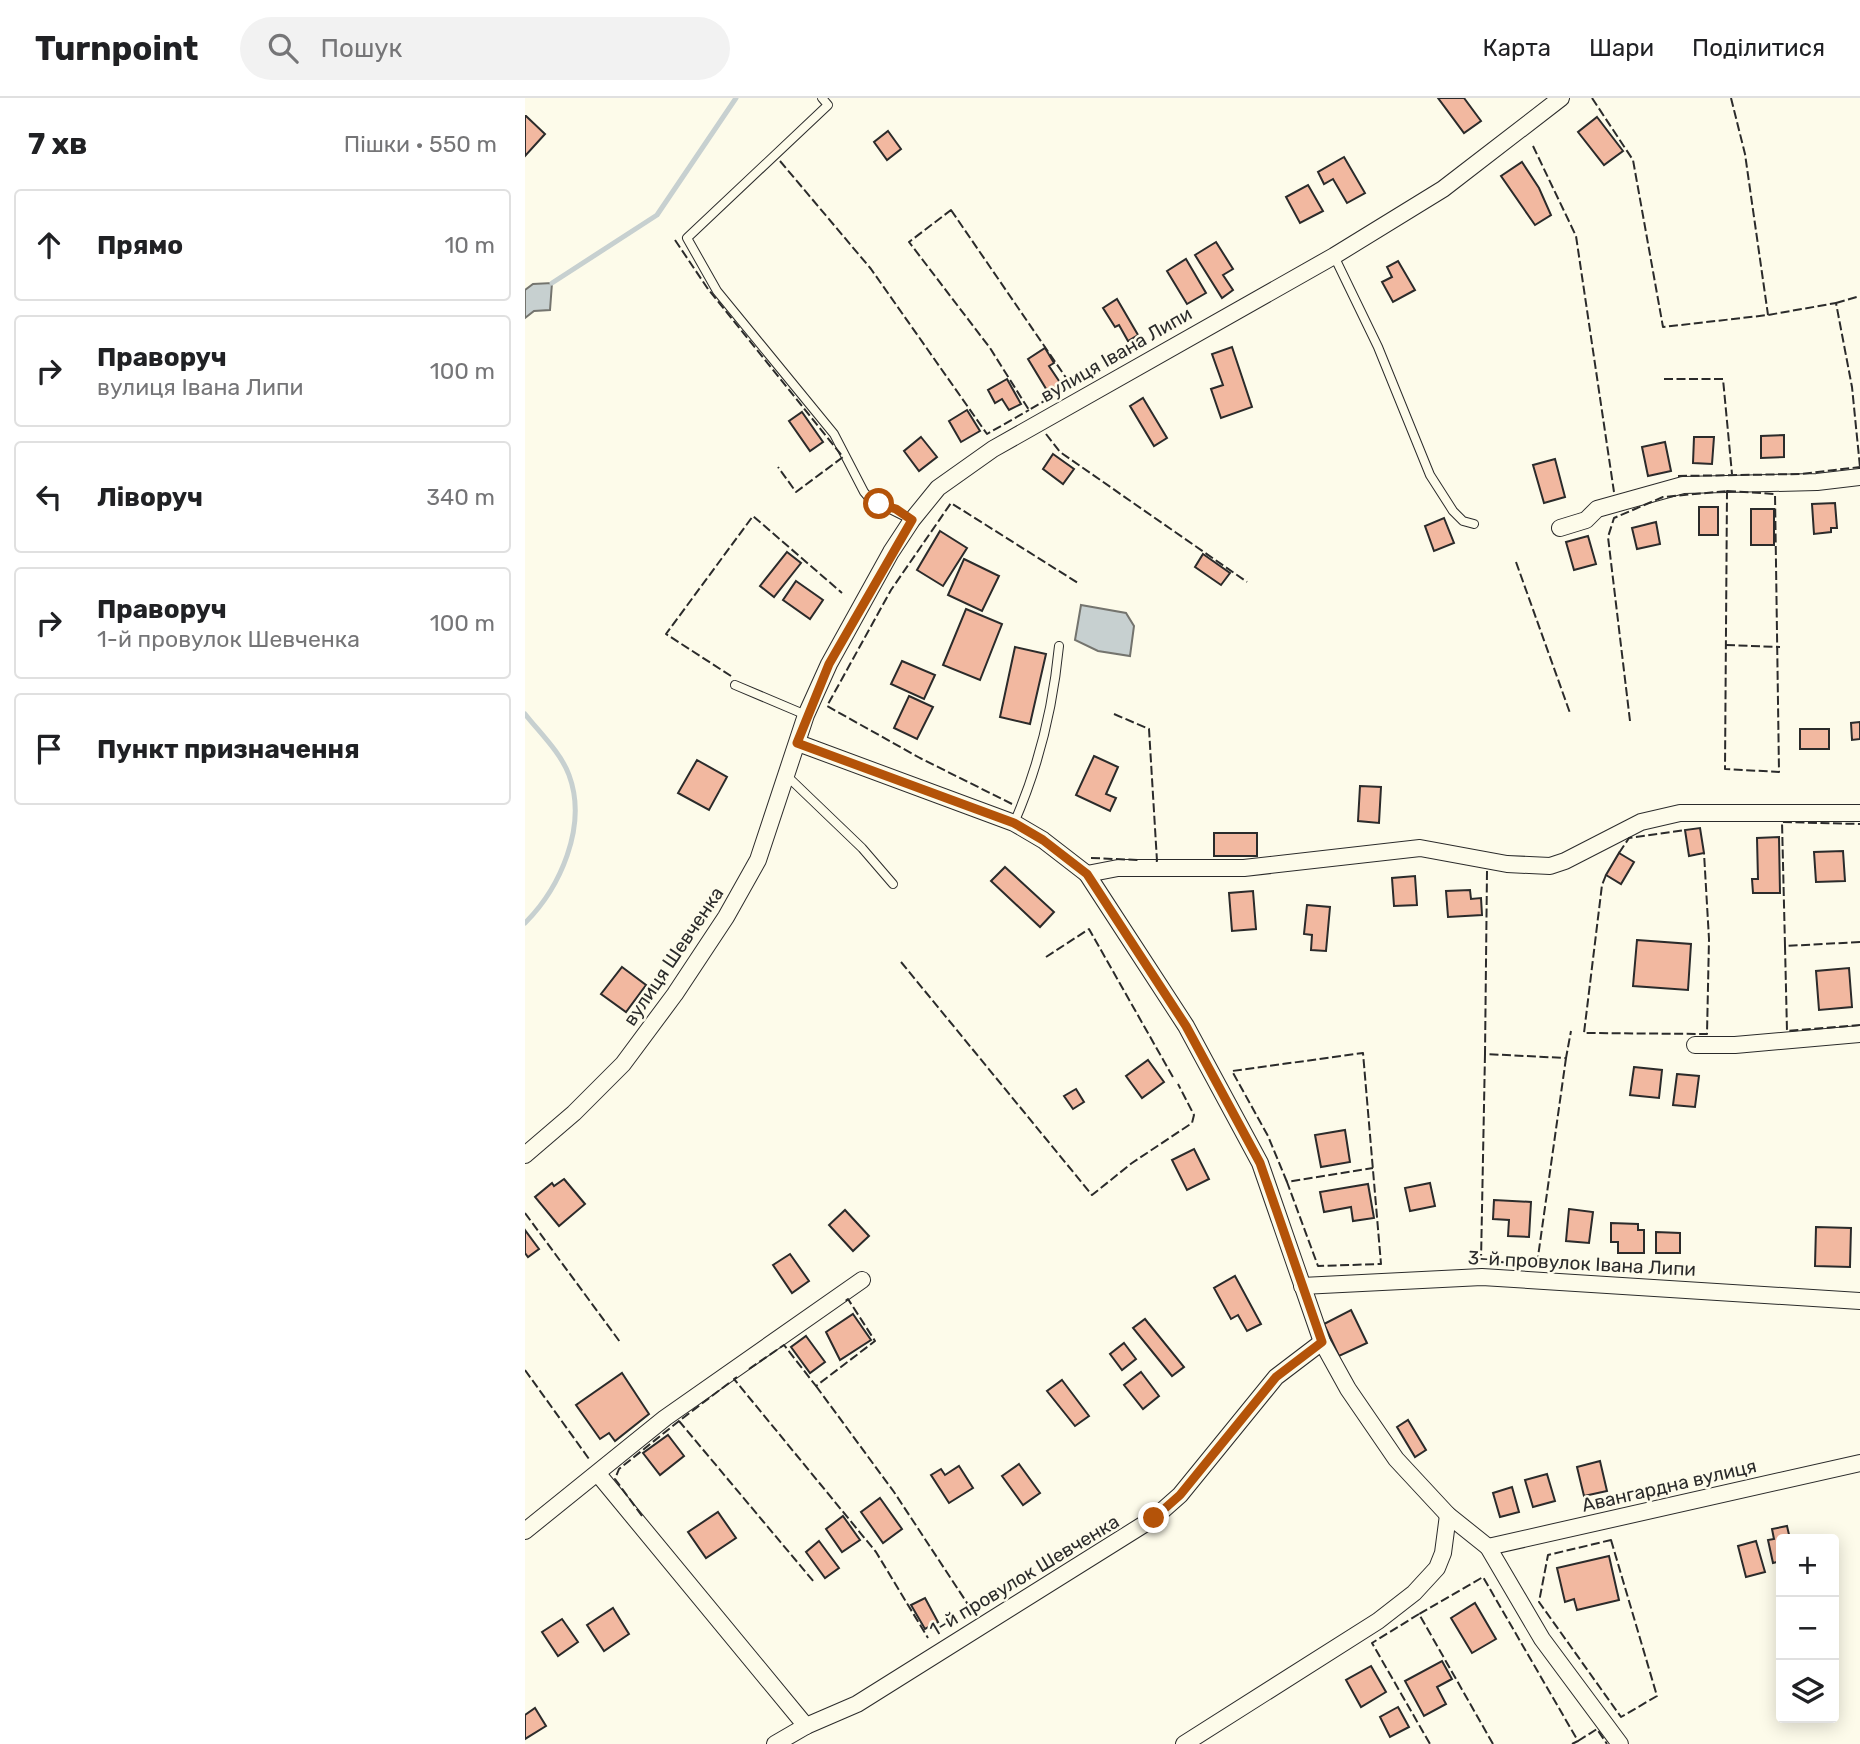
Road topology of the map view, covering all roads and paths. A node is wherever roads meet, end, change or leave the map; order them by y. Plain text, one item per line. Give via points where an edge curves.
1 (823, 98) edge
2 (1561, 98) edge
3 (1334, 256) junction
4 (1860, 477) edge
5 (912, 520) junction
6 (1474, 524) dead end
7 (1560, 528) dead end
8 (1059, 646) dead end
9 (735, 685) dead end
10 (806, 715) junction
11 (797, 743) junction
12 (787, 776) junction
13 (1860, 813) edge
14 (1014, 823) junction
15 (1087, 874) junction
16 (893, 884) dead end
17 (1860, 1034) edge
18 (1695, 1045) dead end
19 (525, 1155) edge
20 (862, 1280) dead end
21 (1302, 1286) junction
22 (1860, 1301) edge
23 (1322, 1342) junction
24 (1860, 1463) edge
25 (599, 1474) junction
26 (1448, 1515) junction
27 (525, 1531) edge
28 (1488, 1547) junction
29 (806, 1726) junction
30 (775, 1744) edge
31 (1184, 1744) edge
32 (1620, 1744) edge

1 - 5 lane via 828,105 687,238 717,291 834,434 864,492
2 - 3 street, вулиця Івана Липи via 1443,189
3 - 5 street, вулиця Івана Липи via 993,449 938,488
3 - 6 lane via 1378,347 1430,475 1453,512
4 - 7 street via 1683,485 1597,509 1586,520
5 - 10 street, вулиця Івана Липи via 849,626
8 - 14 lane via 1054,697 1032,781
9 - 10 lane
10 - 11 street, вулиця Івана Липи
11 - 12 street, вулиця Шевченка
11 - 14 street
12 - 16 lane
12 - 19 street, вулиця Шевченка via 758,860 675,995 600,1088
13 - 15 street via 1680,813 1641,822 1550,866 1507,864 1420,848 1244,869 1118,868
14 - 15 street
15 - 21 street via 1186,1026 1248,1135
17 - 18 street
20 - 25 street via 665,1418
21 - 22 street, 3-й провулок Івана Липи via 1482,1277
21 - 23 street
23 - 26 street via 1373,1429
23 - 29 street, 1-й провулок Шевченка via 1276,1377 1180,1495 1154,1518 857,1704
24 - 28 street, Авангардна вулиця
25 - 27 street
25 - 29 street
26 - 28 street
26 - 31 street via 1437,1568 1414,1593 1378,1621
28 - 32 street via 1542,1639
29 - 30 street, 1-й провулок Шевченка

